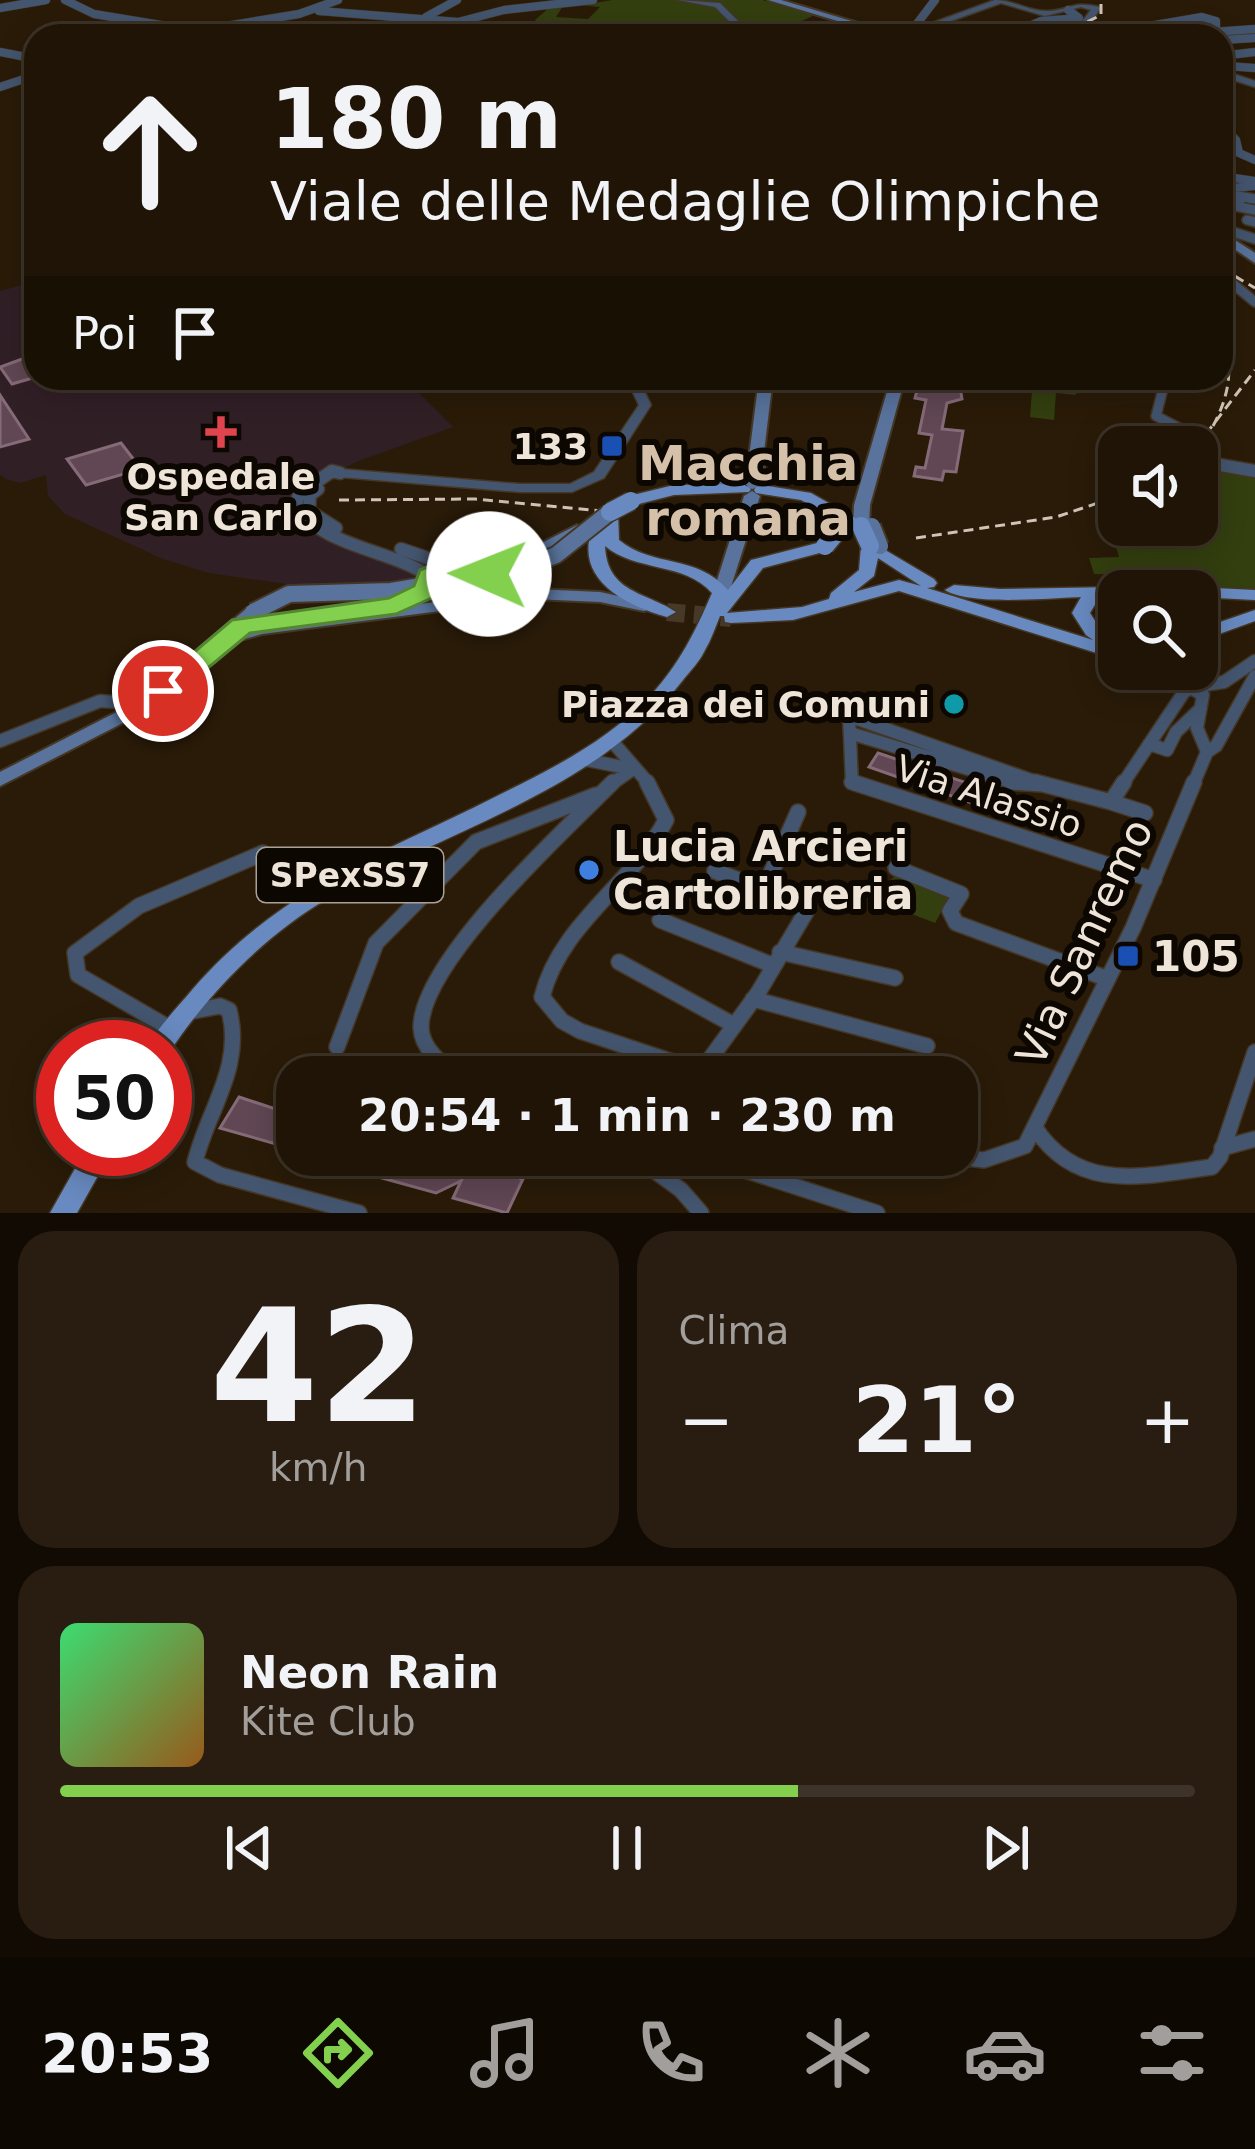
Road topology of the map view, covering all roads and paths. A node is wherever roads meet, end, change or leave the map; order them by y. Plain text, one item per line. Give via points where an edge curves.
1 (45, 0) edge
2 (65, 0) edge
3 (338, 0) edge
4 (458, 0) edge
5 (593, 0) edge
6 (682, 0) edge
7 (773, 0) edge
8 (935, 0) edge
9 (998, 1) edge
10 (2, 3) edge
11 (319, 10) junction
12 (1068, 10) junction
13 (426, 16) dead end
14 (1166, 16) dead end
15 (1137, 21) junction
16 (1244, 22) dead end
17 (226, 23) junction
18 (153, 24) edge
19 (221, 24) edge
20 (230, 24) edge
21 (737, 24) edge
22 (868, 24) edge
23 (917, 24) edge
24 (940, 24) edge
25 (1034, 24) edge
26 (1093, 24) edge
27 (1124, 24) edge
28 (1144, 24) edge
29 (1161, 24) edge
30 (1216, 24) edge
31 (1254, 40) edge
32 (1233, 137) edge
33 (1255, 160) edge
34 (1248, 192) edge
35 (1255, 210) edge
36 (638, 390) edge
37 (765, 390) edge
38 (895, 390) edge
39 (1162, 390) edge
40 (1175, 426) edge
41 (758, 462) junction
42 (1218, 465) edge
43 (1255, 471) edge
44 (336, 472) junction
45 (691, 489) junction
46 (753, 490) junction
47 (610, 512) junction
48 (837, 515) junction
49 (874, 541) junction
50 (455, 565) junction
51 (428, 583) junction
52 (1098, 591) edge
53 (721, 593) junction
54 (1218, 593) edge
55 (1255, 595) edge
56 (1098, 596) edge
57 (1218, 601) edge
58 (457, 603) junction
59 (659, 610) joint
60 (793, 615) junction
61 (1255, 615) edge
62 (722, 619) junction
63 (1224, 625) junction
64 (1218, 627) edge
65 (231, 634) junction
66 (1098, 635) edge
67 (1098, 643) edge
68 (1255, 661) edge
69 (1255, 676) edge
70 (1218, 683) edge
71 (1188, 690) edge
72 (1197, 690) edge
73 (146, 704) junction
74 (1203, 707) junction
75 (611, 740) junction
76 (0, 741) edge
77 (1149, 744) junction
78 (1207, 752) junction
79 (582, 759) junction
80 (633, 769) junction
81 (0, 780) edge
82 (603, 793) junction
83 (1111, 802) junction
84 (798, 812) dead end
85 (1145, 813) dead end
86 (263, 853) dead end
87 (896, 868) dead end
88 (715, 871) dead end
89 (1154, 880) junction
90 (764, 889) junction
91 (660, 920) dead end
92 (776, 959) junction
93 (619, 962) dead end
94 (896, 978) dead end
95 (1108, 979) junction
96 (753, 999) junction
97 (156, 1020) edge
98 (180, 1020) edge
99 (191, 1020) edge
100 (733, 1024) junction
101 (927, 1046) dead end
102 (337, 1047) dead end
103 (1255, 1052) edge
104 (436, 1056) edge
105 (653, 1056) edge
106 (718, 1056) edge
107 (1034, 1128) junction
108 (1255, 1139) edge
109 (1222, 1148) junction
110 (978, 1163) edge
111 (84, 1176) edge
112 (662, 1176) edge
113 (763, 1176) edge
114 (63, 1213) edge
115 (359, 1213) edge
116 (701, 1213) edge
117 (877, 1213) edge

1 - 10 street
2 - 18 street
3 - 11 street
4 - 13 street
5 - 11 street via 458,22
6 - 21 street via 717,5
7 - 22 main road
8 - 23 street
9 - 12 street via 1045,14
9 - 24 street
11 - 17 street
12 - 25 street via 1079,18
12 - 26 street via 1096,9
14 - 15 street
15 - 27 street
15 - 28 street
16 - 31 street
17 - 19 street
17 - 20 street
29 - 30 street via 1202,17
32 - 33 street via 1239,153
34 - 35 street
36 - 44 street via 645,405 588,484 520,488
37 - 41 main road, SPexSS7
38 - 49 main road via 871,482
39 - 40 street via 1156,416
41 - 45 main road via 743,479
41 - 46 main road, SPexSS7
42 - 43 street
44 - 50 street via 310,495 315,517
44 - 51 street via 299,494 301,518 414,562
45 - 46 main road
45 - 47 main road, bridge
46 - 48 main road via 805,496
46 - 53 main road, SPexSS7
47 - 50 main road, bridge via 539,551
47 - 53 main road via 615,547 699,574
47 - 59 main road via 595,542 596,564 618,591
47 - 65 main road, bridge via 556,555 519,570 391,591 289,594
48 - 49 main road
48 - 62 main road, bridge via 839,529 825,546 757,564
49 - 52 main road via 919,579 969,593
49 - 60 main road via 868,572 854,587
50 - 51 main road
50 - 58 main road via 482,569 492,582 483,596
51 - 58 main road
51 - 65 street via 396,606
53 - 62 main road, SPexSS7
54 - 55 main road
56 - 66 main road via 1082,613
57 - 63 main road via 1229,616
58 - 59 main road via 567,594
58 - 65 main road
60 - 62 main road
60 - 67 main road via 899,585
61 - 63 main road
62 - 75 main road, SPexSS7 via 685,672
63 - 64 main road
65 - 73 main road
68 - 70 street
69 - 78 street
71 - 77 street
72 - 74 street, Via Sanremo
73 - 76 street via 100,701
73 - 81 main road
74 - 77 street via 1167,750
74 - 78 street, Via Sanremo via 1197,728
75 - 79 main road, SPexSS7
75 - 80 street
77 - 83 street
78 - 89 street, Via Sanremo
79 - 80 street
79 - 98 main road, SPexSS7 via 312,897 222,971
80 - 82 street
80 - 105 street via 656,792 666,820 646,858 562,952 542,997 562,1022
82 - 102 street via 476,842 376,944
82 - 104 street via 497,901 435,982 421,1029
83 - 85 street
83 - 89 street, Via Alassio via 1018,784 853,734 852,783
84 - 90 street
86 - 97 street via 166,890 75,953 78,975
87 - 95 street via 961,894 950,911 956,923
88 - 90 street
89 - 95 street, Via Sanremo
90 - 92 street via 809,907
91 - 92 street
92 - 94 street
92 - 96 street
93 - 100 street
95 - 107 street, Via Sanremo
96 - 100 street
96 - 101 street
99 - 115 street via 220,1006 235,1025 236,1061 195,1162
100 - 106 street
103 - 109 street
107 - 109 street via 1046,1151 1105,1177 1212,1167
107 - 110 street, Via Sanremo via 1025,1145
108 - 109 street
111 - 114 main road
112 - 116 street
113 - 117 street

